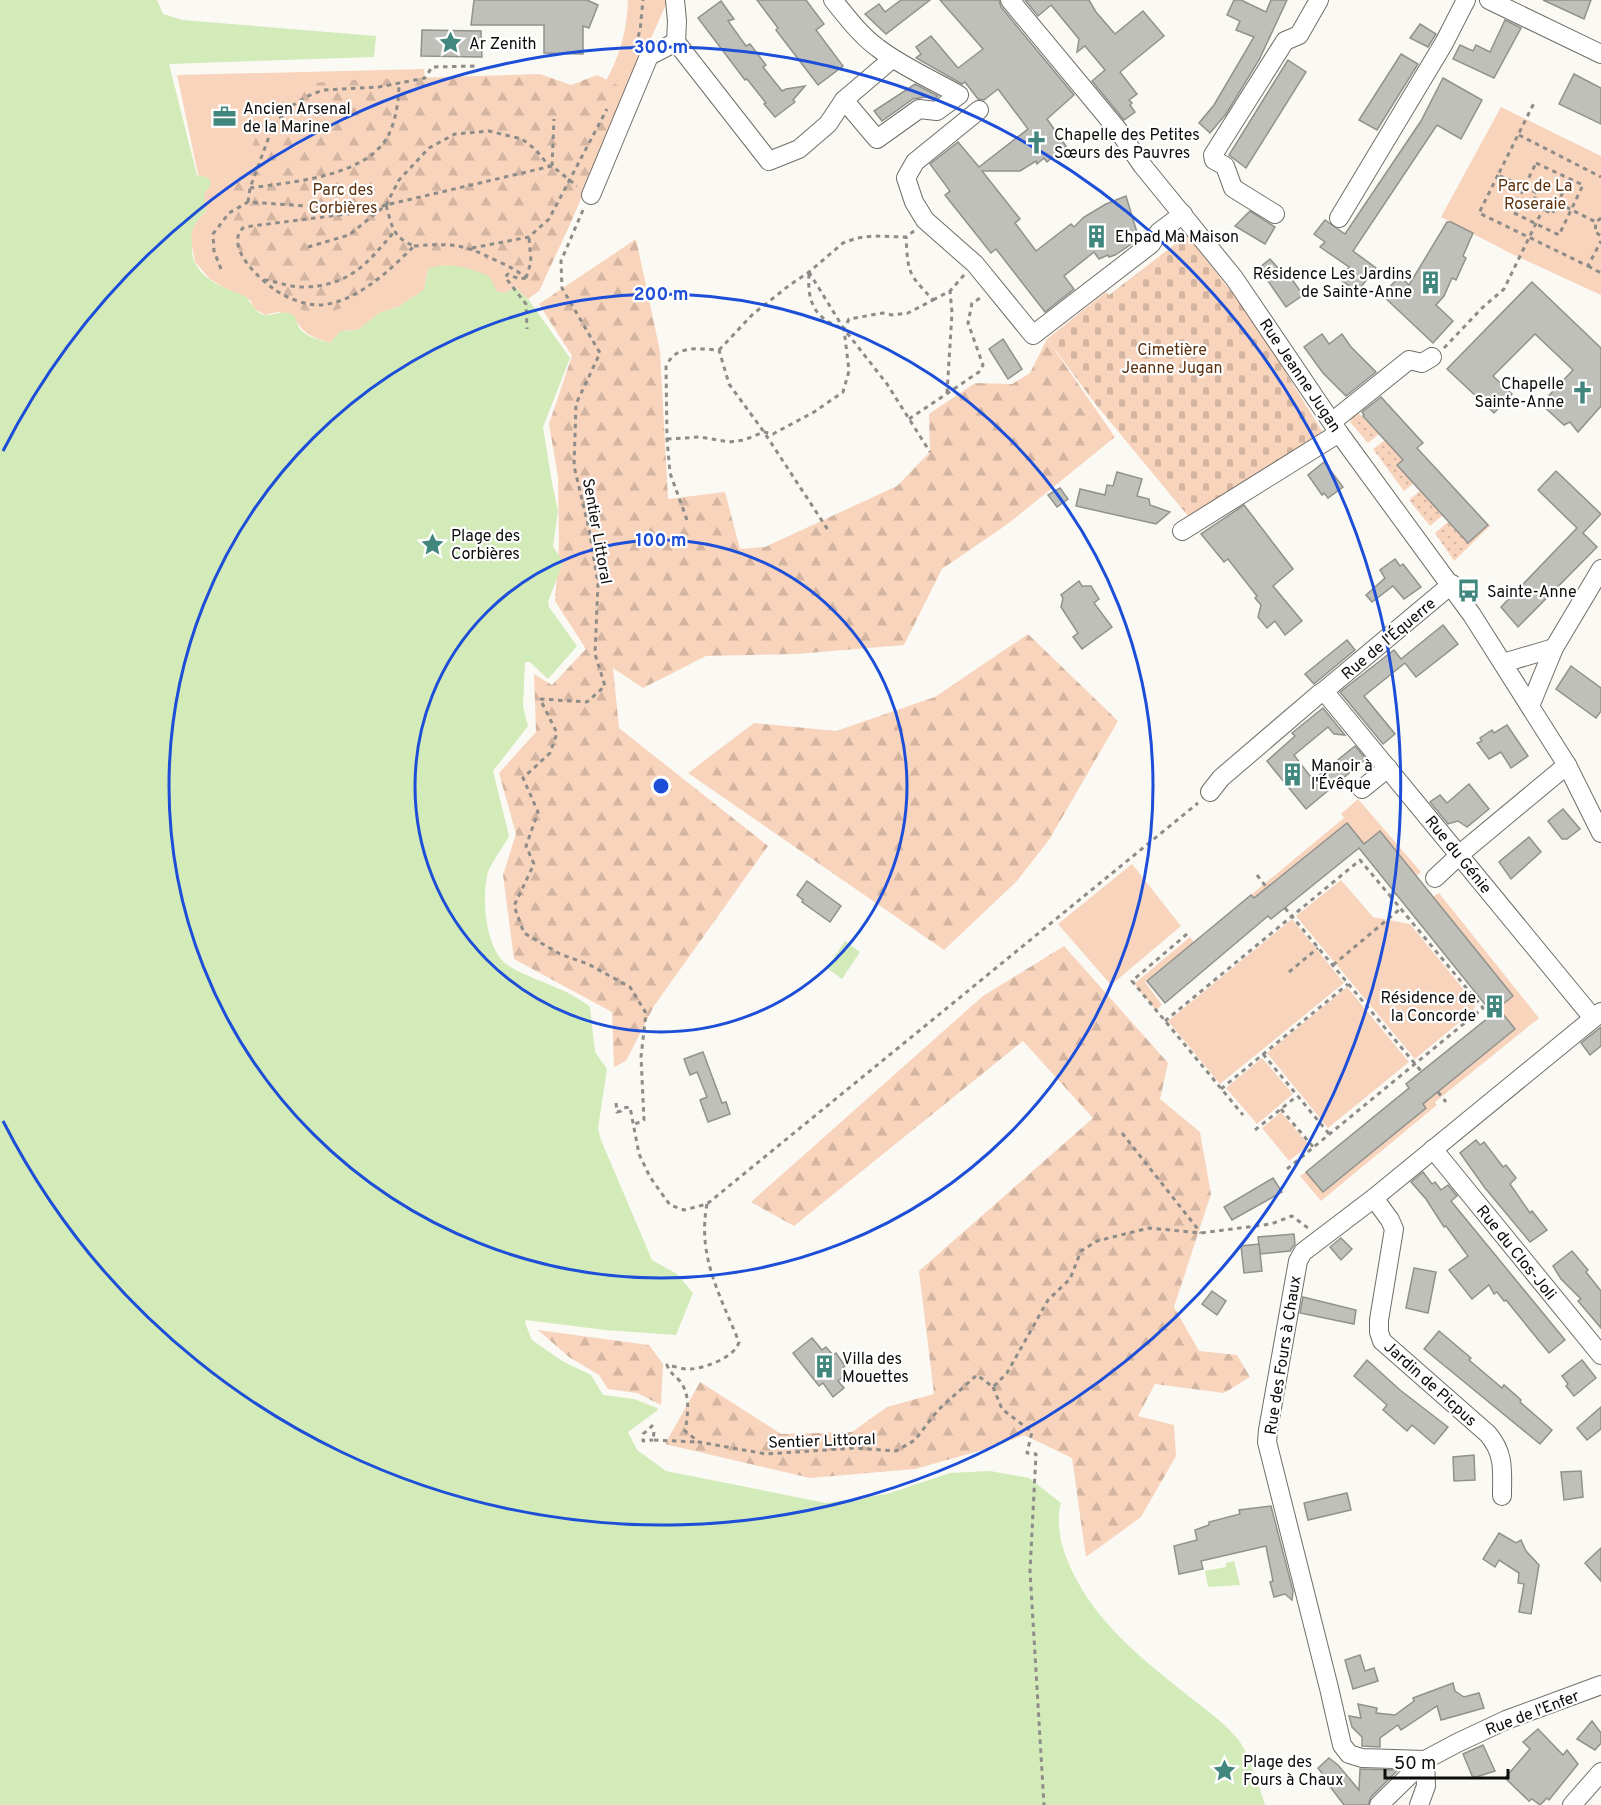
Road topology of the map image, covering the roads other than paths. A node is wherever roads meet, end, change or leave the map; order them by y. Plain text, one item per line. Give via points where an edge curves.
1 (675, 0) edge
2 (833, 0) edge
3 (1010, 0) edge
4 (1319, 0) edge
5 (1466, 0) edge
6 (1489, 0) edge
7 (676, 42) junction
8 (1601, 54) edge
9 (892, 58) junction
10 (844, 100) junction
11 (979, 110) dead end
12 (591, 195) road end
13 (1183, 214) junction
14 (1275, 214) dead end
15 (1339, 218) dead end
16 (1432, 357) road end
17 (1336, 427) junction
18 (1182, 531) dead end
19 (1601, 569) edge
20 (1452, 584) junction
21 (1554, 648) junction
22 (1503, 663) junction
23 (1324, 691) junction
24 (1530, 705) junction
25 (1567, 765) junction
26 (1388, 768) junction
27 (1362, 789) dead end
28 (1210, 792) road end
29 (1601, 833) edge
30 (1460, 855) junction
31 (1435, 878) dead end
32 (1597, 1015) edge
33 (1433, 1149) junction
34 (1374, 1198) junction
35 (1601, 1355) edge
36 (1502, 1496) dead end
37 (1601, 1685) edge
38 (1425, 1760) junction
39 (1601, 1772) edge
40 (1379, 1805) edge
41 (1419, 1805) edge
42 (1572, 1805) edge

1 - 7 street
2 - 9 street via 852,24
3 - 13 street, Rue Jeanne Jugan
4 - 14 street via 1299,35 1285,41 1213,155 1214,160 1225,166 1233,188
5 - 15 street
6 - 8 street
7 - 10 street via 769,161 800,149 828,123
7 - 12 street via 649,56
9 - 10 street
9 - 10 street via 959,95 937,111 919,109 877,139
11 - 13 street via 915,162 906,178 925,220 975,264 1033,335 1151,244 1159,232
13 - 17 street, Rue Jeanne Jugan via 1234,278
16 - 17 street via 1422,363 1409,360
17 - 18 street
17 - 20 street, Rue Jeanne Jugan
19 - 21 street
20 - 22 street, Rue Jeanne Jugan
20 - 23 street, Rue de l'Équerre
21 - 22 street
21 - 24 street
22 - 24 street, Rue Jeanne Jugan
23 - 26 street, Rue du Génie
23 - 28 street, Rue de l'Équerre via 1221,778
24 - 25 street, Rue Jeanne Jugan
25 - 29 street, Rue Jeanne Jugan
25 - 30 street
26 - 27 street
26 - 30 street, Rue du Génie
30 - 31 street
30 - 32 street, Rue du Génie
32 - 33 street, Rue des Fours à Chaux
33 - 34 street, Rue des Fours à Chaux
33 - 35 street, Rue du Clos-Joli
34 - 36 street, Jardin de Picpus via 1394,1229 1379,1320 1382,1341 1497,1444 1502,1457
34 - 38 street, Rue des Fours à Chaux via 1303,1252 1298,1261 1268,1430 1270,1456 1342,1745 1349,1754 1362,1758
37 - 38 street, Rue de l'Enfer via 1506,1720
38 - 40 street, Rue de l'Enfer
38 - 41 street via 1426,1786
39 - 42 street

